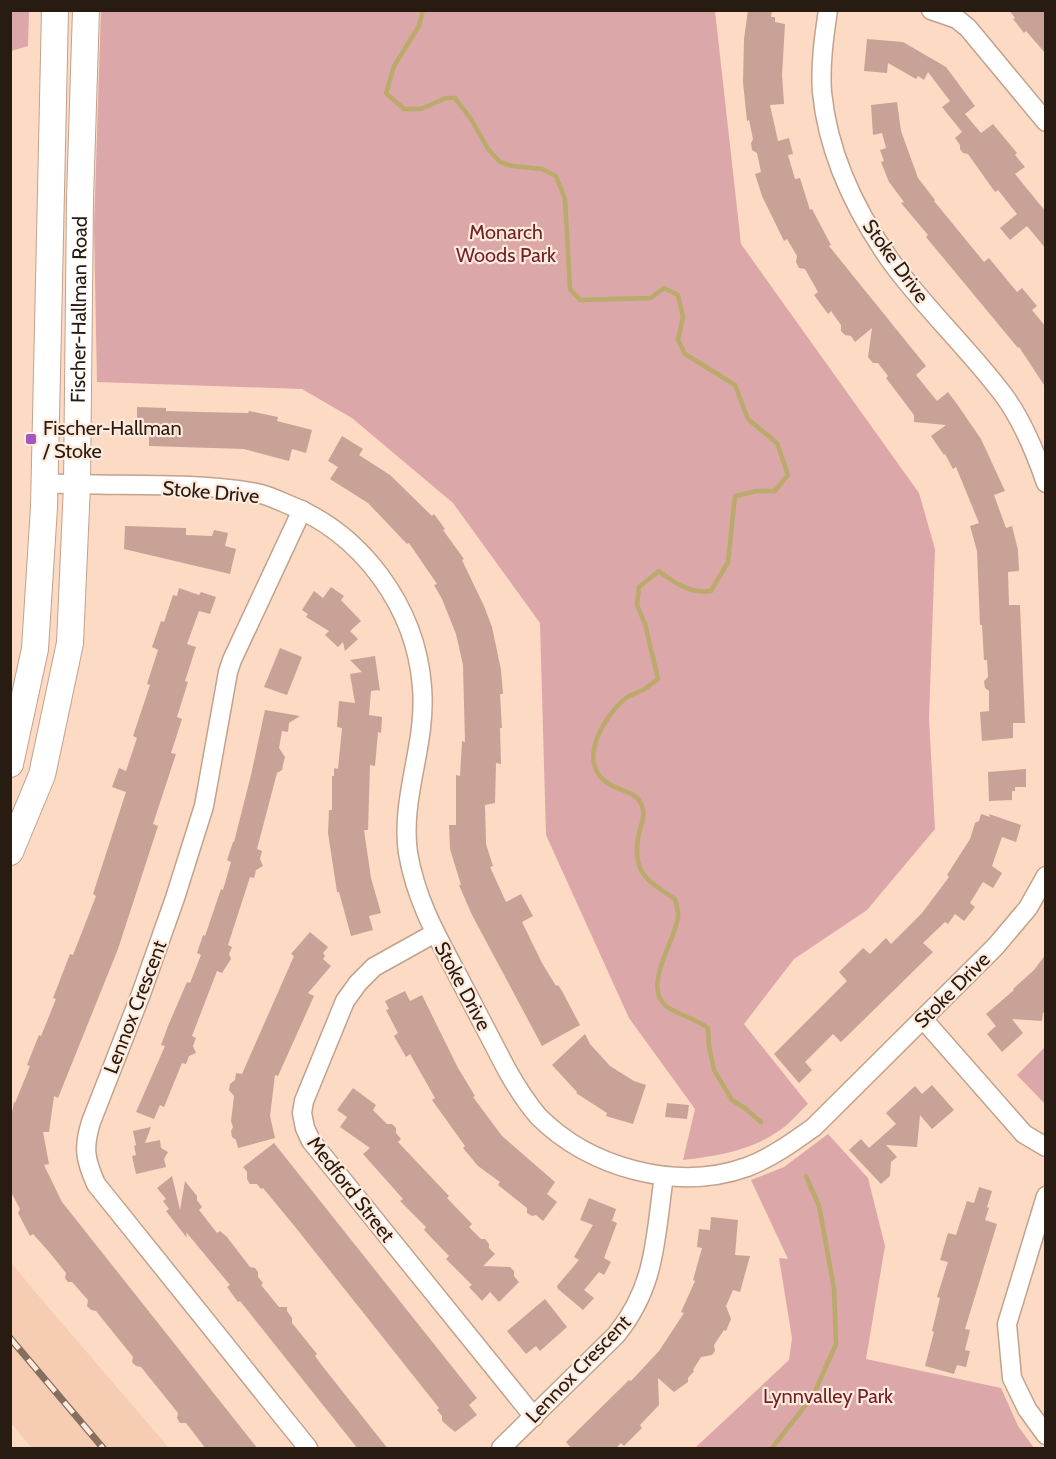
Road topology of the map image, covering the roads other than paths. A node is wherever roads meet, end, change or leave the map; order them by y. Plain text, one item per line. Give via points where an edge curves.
1 (55, 10) edge
2 (86, 10) edge
3 (828, 10) edge
4 (931, 10) edge
5 (1046, 122) edge
6 (45, 483) junction
7 (1046, 483) edge
8 (77, 485) junction
9 (302, 510) junction
10 (10, 764) edge
11 (10, 852) edge
12 (1046, 876) edge
13 (435, 933) junction
14 (923, 1019) junction
15 (1046, 1147) edge
16 (664, 1176) junction
17 (1046, 1196) edge
18 (534, 1417) junction
19 (1046, 1436) edge
20 (308, 1449) edge
21 (501, 1449) edge

1 - 6 main road, Fischer-Hallman Road
2 - 8 main road, Fischer-Hallman Road
3 - 7 street, Stoke Drive via 822,92 831,141 844,181 891,260 1003,394 1036,454
4 - 5 street via 957,19 968,28
6 - 8 street, Stoke Drive
6 - 10 main road, Fischer-Hallman Road via 35,649
8 - 9 street, Stoke Drive via 205,487 260,494
8 - 11 main road, Fischer-Hallman Road via 70,643 42,775
9 - 13 street, Stoke Drive via 325,522 360,551 391,591 409,630 420,669 423,704 406,831 417,893
9 - 20 street, Lennox Crescent via 232,660 204,806 175,898 85,1143 87,1164 96,1184
12 - 14 street, Stoke Drive via 1028,908 995,947
13 - 16 street, Stoke Drive via 507,1070 538,1116 589,1152 626,1168
13 - 18 street, Medford Street via 374,967 345,1001 308,1087 303,1120 311,1141
14 - 15 street via 1024,1134
14 - 16 street, Stoke Drive via 814,1127 785,1148 747,1167 720,1174
16 - 18 street, Lennox Crescent via 655,1248 645,1288 630,1318
17 - 19 street via 1007,1323 1012,1378
18 - 21 street, Lennox Crescent

